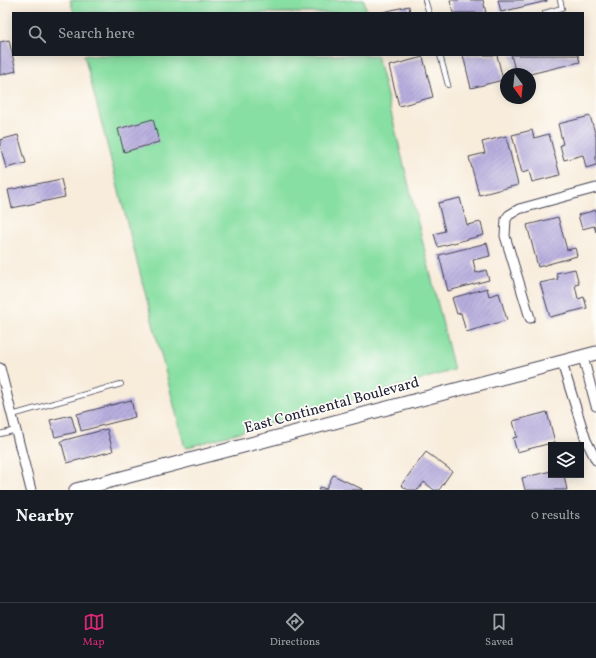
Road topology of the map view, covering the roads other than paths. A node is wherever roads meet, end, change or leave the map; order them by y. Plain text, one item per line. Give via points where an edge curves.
1 (425, 0) edge
2 (560, 0) edge
3 (429, 12) edge
4 (548, 12) edge
5 (440, 56) edge
6 (448, 85) dead end
7 (596, 188) edge
8 (530, 318) dead end
9 (590, 355) edge
10 (562, 362) junction
11 (0, 368) edge
12 (121, 384) dead end
13 (596, 406) edge
14 (12, 415) junction
15 (16, 430) junction
16 (0, 434) edge
17 (596, 460) edge
18 (31, 490) edge
19 (76, 490) edge

1 - 3 lane
2 - 4 lane via 562,8
5 - 6 lane
7 - 8 street via 519,209 506,219 505,236
9 - 10 main road, East Continental Boulevard
9 - 13 street
10 - 17 street via 586,440
10 - 19 main road, East Continental Boulevard
11 - 14 street
12 - 14 lane
14 - 15 street
15 - 16 lane
15 - 18 street

